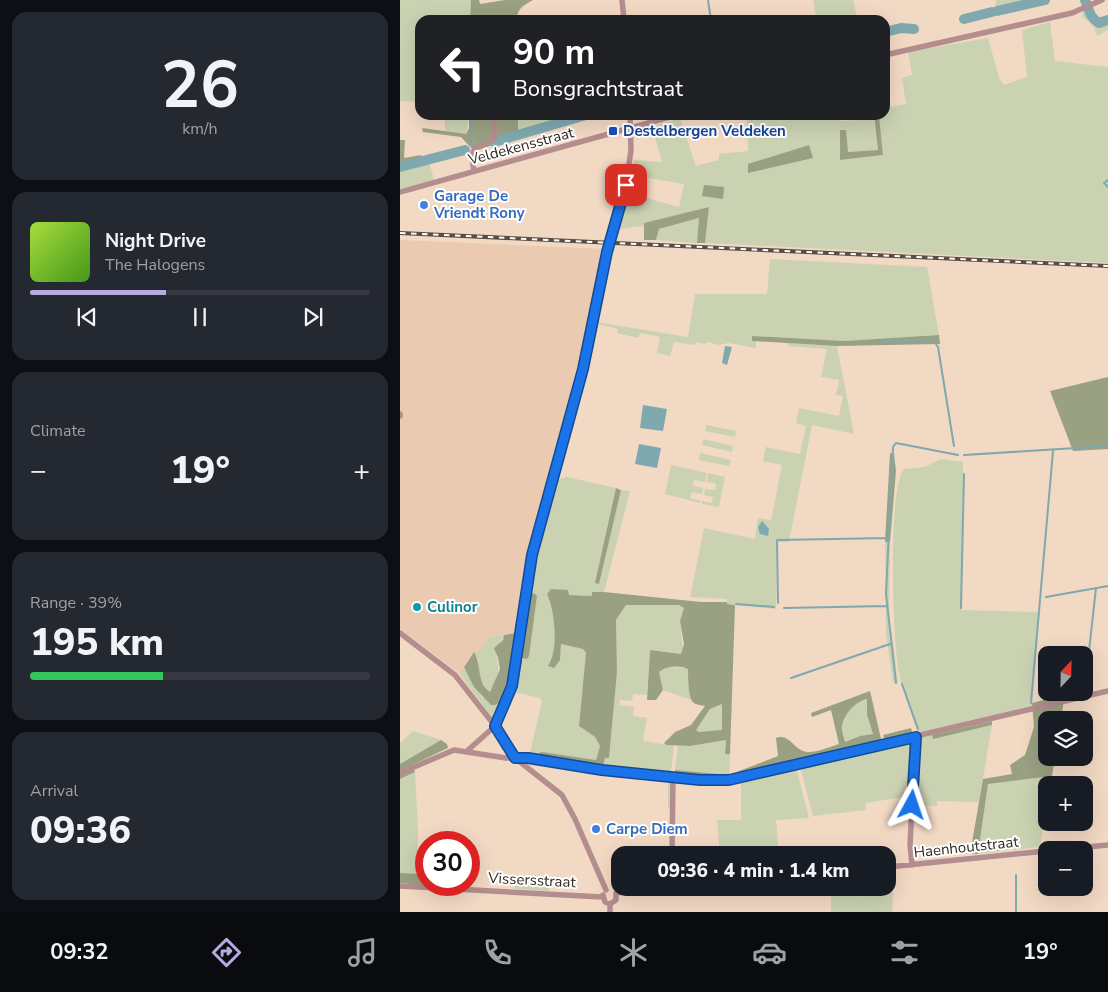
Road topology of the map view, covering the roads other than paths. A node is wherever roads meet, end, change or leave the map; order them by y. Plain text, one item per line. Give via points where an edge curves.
1 (622, 0) edge
2 (1102, 0) edge
3 (624, 15) edge
4 (890, 54) edge
5 (494, 120) edge
6 (631, 120) edge
7 (660, 120) edge
8 (632, 128) junction
9 (474, 171) junction
10 (400, 192) edge
11 (400, 633) edge
12 (1108, 691) edge
13 (495, 726) junction
14 (916, 737) junction
15 (467, 751) junction
16 (515, 758) junction
17 (400, 773) edge
18 (672, 776) junction
19 (1108, 845) edge
20 (672, 846) edge
21 (1093, 846) edge
22 (1038, 852) edge
23 (912, 864) junction
24 (896, 866) edge
25 (400, 886) edge
26 (606, 890) junction
27 (611, 890) edge
28 (616, 896) edge
29 (602, 897) junction
30 (610, 904) junction
31 (610, 912) edge

1 - 3 street
2 - 4 street via 1072,13
5 - 9 street via 494,138 478,145 471,157
6 - 8 street
7 - 8 street, Veldekensstraat
8 - 9 street, Veldekensstraat
8 - 13 street via 626,185 607,252 583,369 532,555 512,686
9 - 10 street, Veldekensstraat
11 - 13 street via 449,669
12 - 14 street
13 - 15 street
13 - 16 street
14 - 18 street via 729,780
14 - 23 street via 910,844
15 - 16 street
15 - 17 street via 446,752
16 - 18 street
16 - 26 street via 567,801
18 - 20 street
19 - 21 street
22 - 23 street, Haenhoutstraat
23 - 24 street, Haenhoutstraat
25 - 29 street, Vissersstraat
26 - 27 street
26 - 29 street
28 - 30 street
29 - 30 street
30 - 31 street

